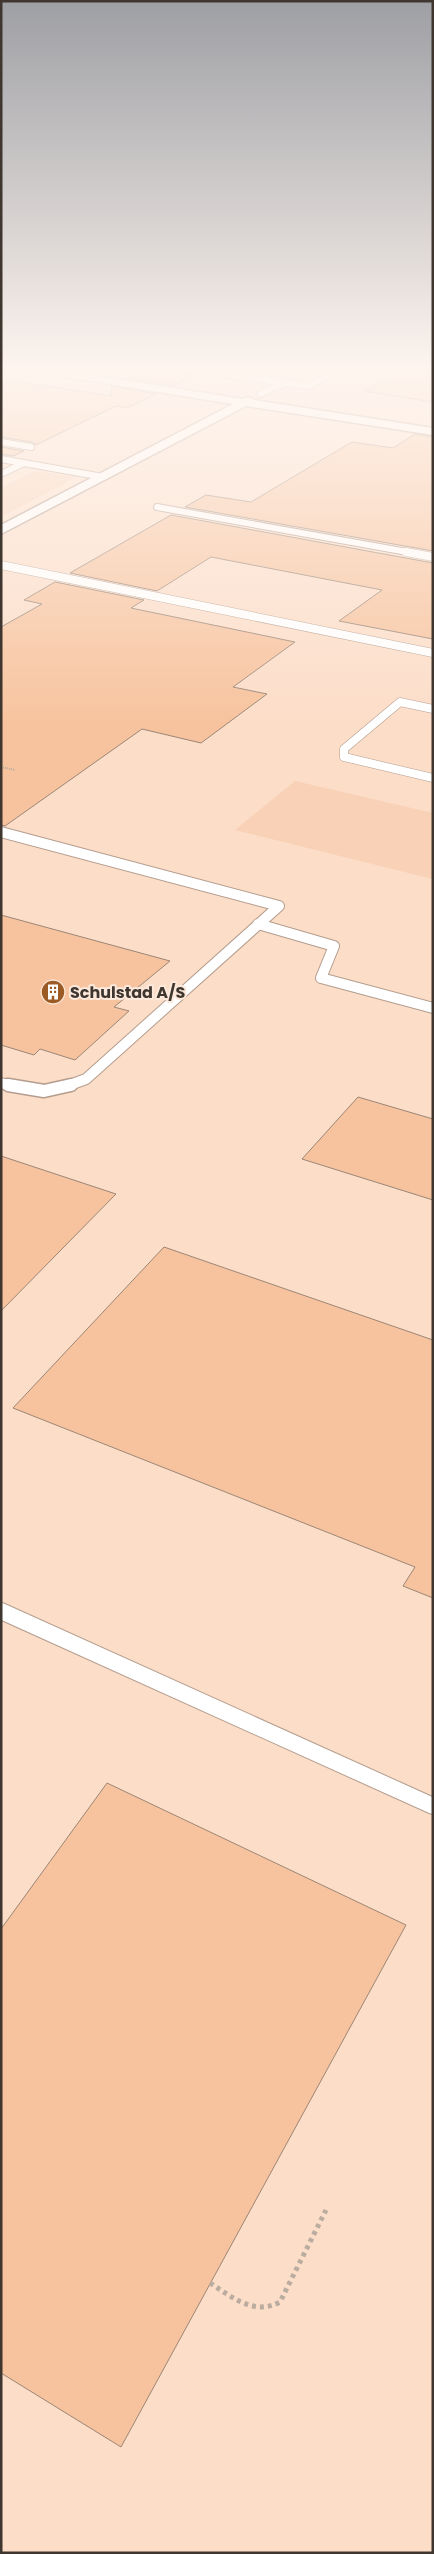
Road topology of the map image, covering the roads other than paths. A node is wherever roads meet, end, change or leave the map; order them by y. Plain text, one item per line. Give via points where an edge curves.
1 (83, 487) edge
2 (157, 508) dead end
3 (1, 530) edge
4 (433, 557) edge
5 (1, 565) edge
6 (433, 653) edge
7 (433, 710) edge
8 (433, 778) edge
9 (1, 832) edge
10 (258, 924) junction
11 (433, 1008) edge
12 (1, 1083) edge
13 (1, 1611) edge
14 (433, 1806) edge

1 - 3 street
2 - 4 lane
5 - 6 lane
7 - 8 lane via 400,702 344,749 344,757
9 - 10 lane via 279,906
10 - 11 lane via 334,946 321,978
10 - 12 lane via 86,1079 69,1087 44,1092 25,1091
13 - 14 lane

